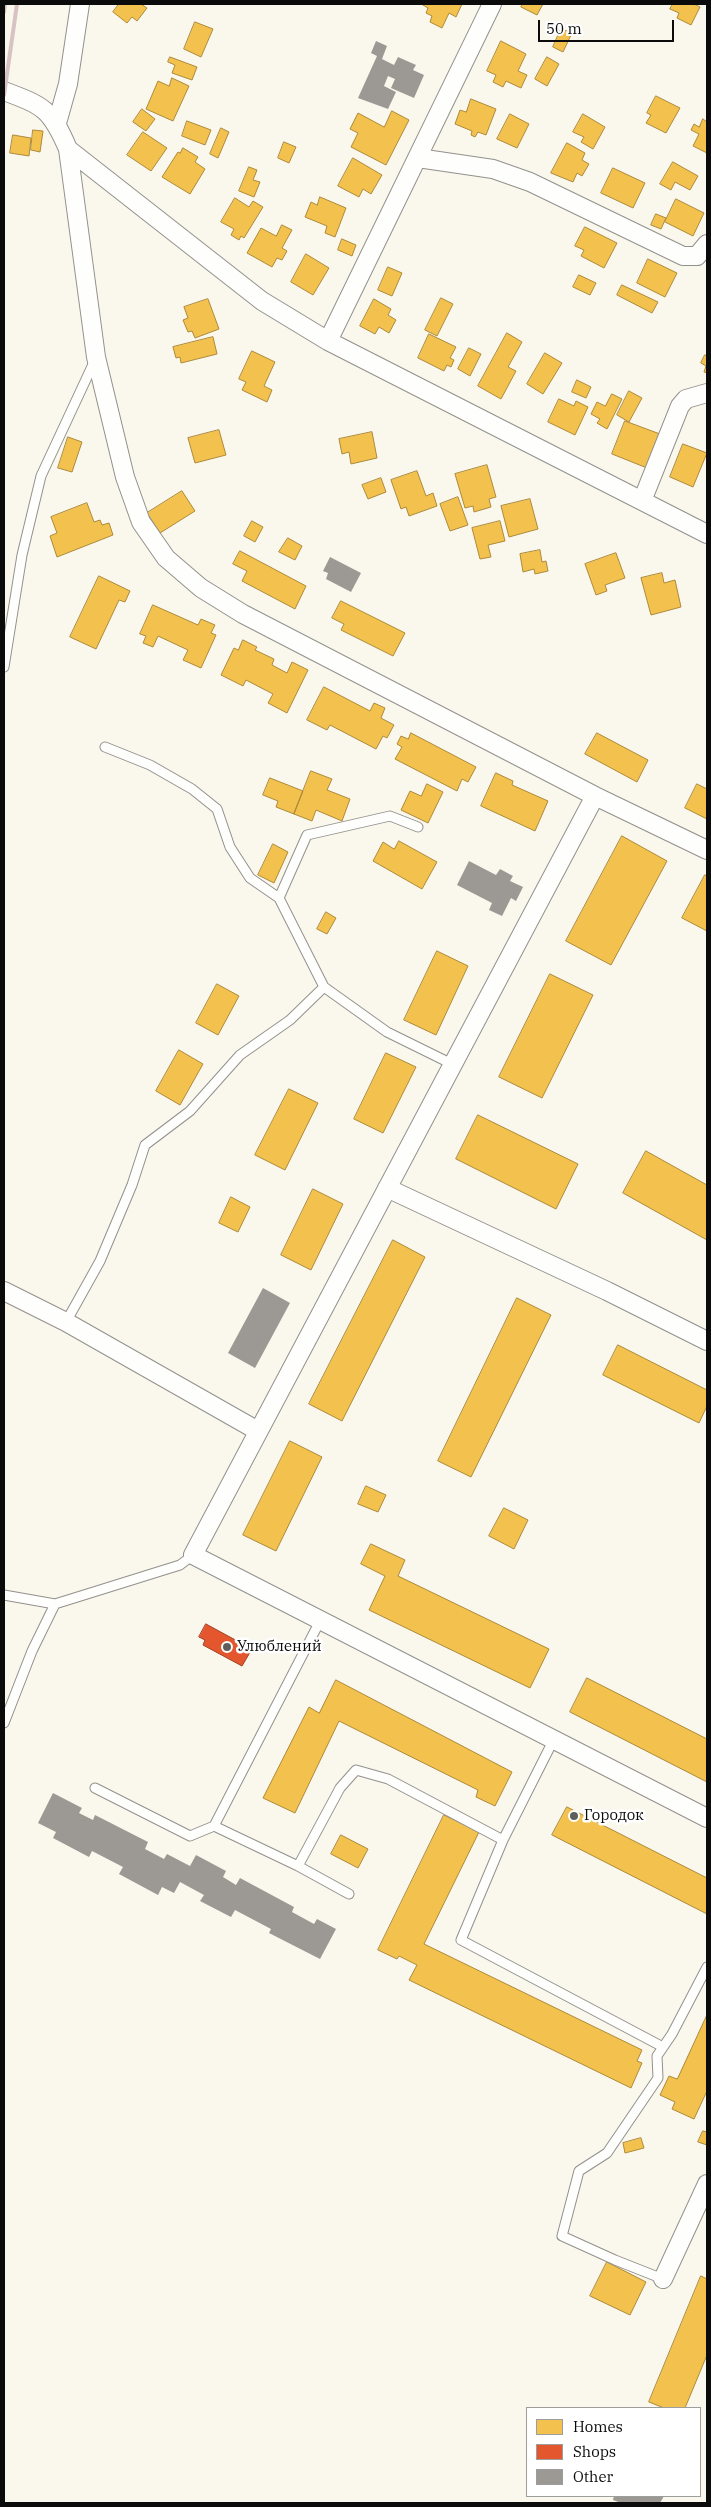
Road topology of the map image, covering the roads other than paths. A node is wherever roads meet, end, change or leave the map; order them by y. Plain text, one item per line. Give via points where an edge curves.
1 (80, 4) edge
2 (492, 4) edge
3 (4, 91) edge
4 (57, 123) junction
5 (68, 149) junction
6 (418, 158) junction
7 (707, 244) edge
8 (328, 341) junction
9 (96, 357) junction
10 (707, 393) edge
11 (642, 501) junction
12 (707, 534) edge
13 (4, 667) edge
14 (105, 746) dead end
15 (595, 796) junction
16 (418, 827) dead end
17 (707, 850) edge
18 (279, 898) junction
19 (324, 987) junction
20 (452, 1064) junction
21 (387, 1188) junction
22 (4, 1291) edge
23 (66, 1322) junction
24 (707, 1342) edge
25 (258, 1431) junction
26 (193, 1555) junction
27 (4, 1595) edge
28 (55, 1604) junction
29 (320, 1621) junction
30 (4, 1723) edge
31 (553, 1741) junction
32 (95, 1788) dead end
33 (707, 1818) edge
34 (214, 1826) junction
35 (503, 1840) junction
36 (298, 1866) junction
37 (349, 1894) dead end
38 (707, 1966) edge
39 (663, 2047) junction
40 (707, 2184) edge
41 (663, 2279) joint

1 - 4 street via 68,84
2 - 6 street
3 - 4 street via 38,104
4 - 5 street
5 - 8 street via 262,301
5 - 9 street
6 - 7 street via 493,169 530,182 683,256 697,256
6 - 8 street
8 - 11 street
9 - 13 lane via 41,476 22,555
9 - 15 street via 125,477 141,522 166,558 201,588 243,614
10 - 11 street via 686,399 680,406
11 - 12 street
14 - 18 lane via 150,765 192,789 218,809 230,847 250,878
15 - 17 street
15 - 20 street
16 - 18 lane via 390,816 307,835
18 - 19 lane
19 - 20 lane via 387,1032
19 - 23 lane via 290,1020 240,1055 190,1111 145,1145 100,1261
20 - 21 street
21 - 24 street
21 - 25 street
22 - 23 street
23 - 25 street
25 - 26 street
26 - 28 lane via 180,1565
26 - 29 street
27 - 28 lane
28 - 30 lane via 32,1651
29 - 31 street
29 - 34 lane
31 - 33 street
31 - 35 lane
32 - 34 lane via 190,1836
34 - 36 lane
35 - 36 lane via 388,1779 356,1770 340,1788
35 - 39 lane via 461,1940
36 - 37 lane
38 - 39 lane
39 - 41 lane via 657,2056 658,2078 623,2132 607,2153 579,2171 562,2236
40 - 41 street

